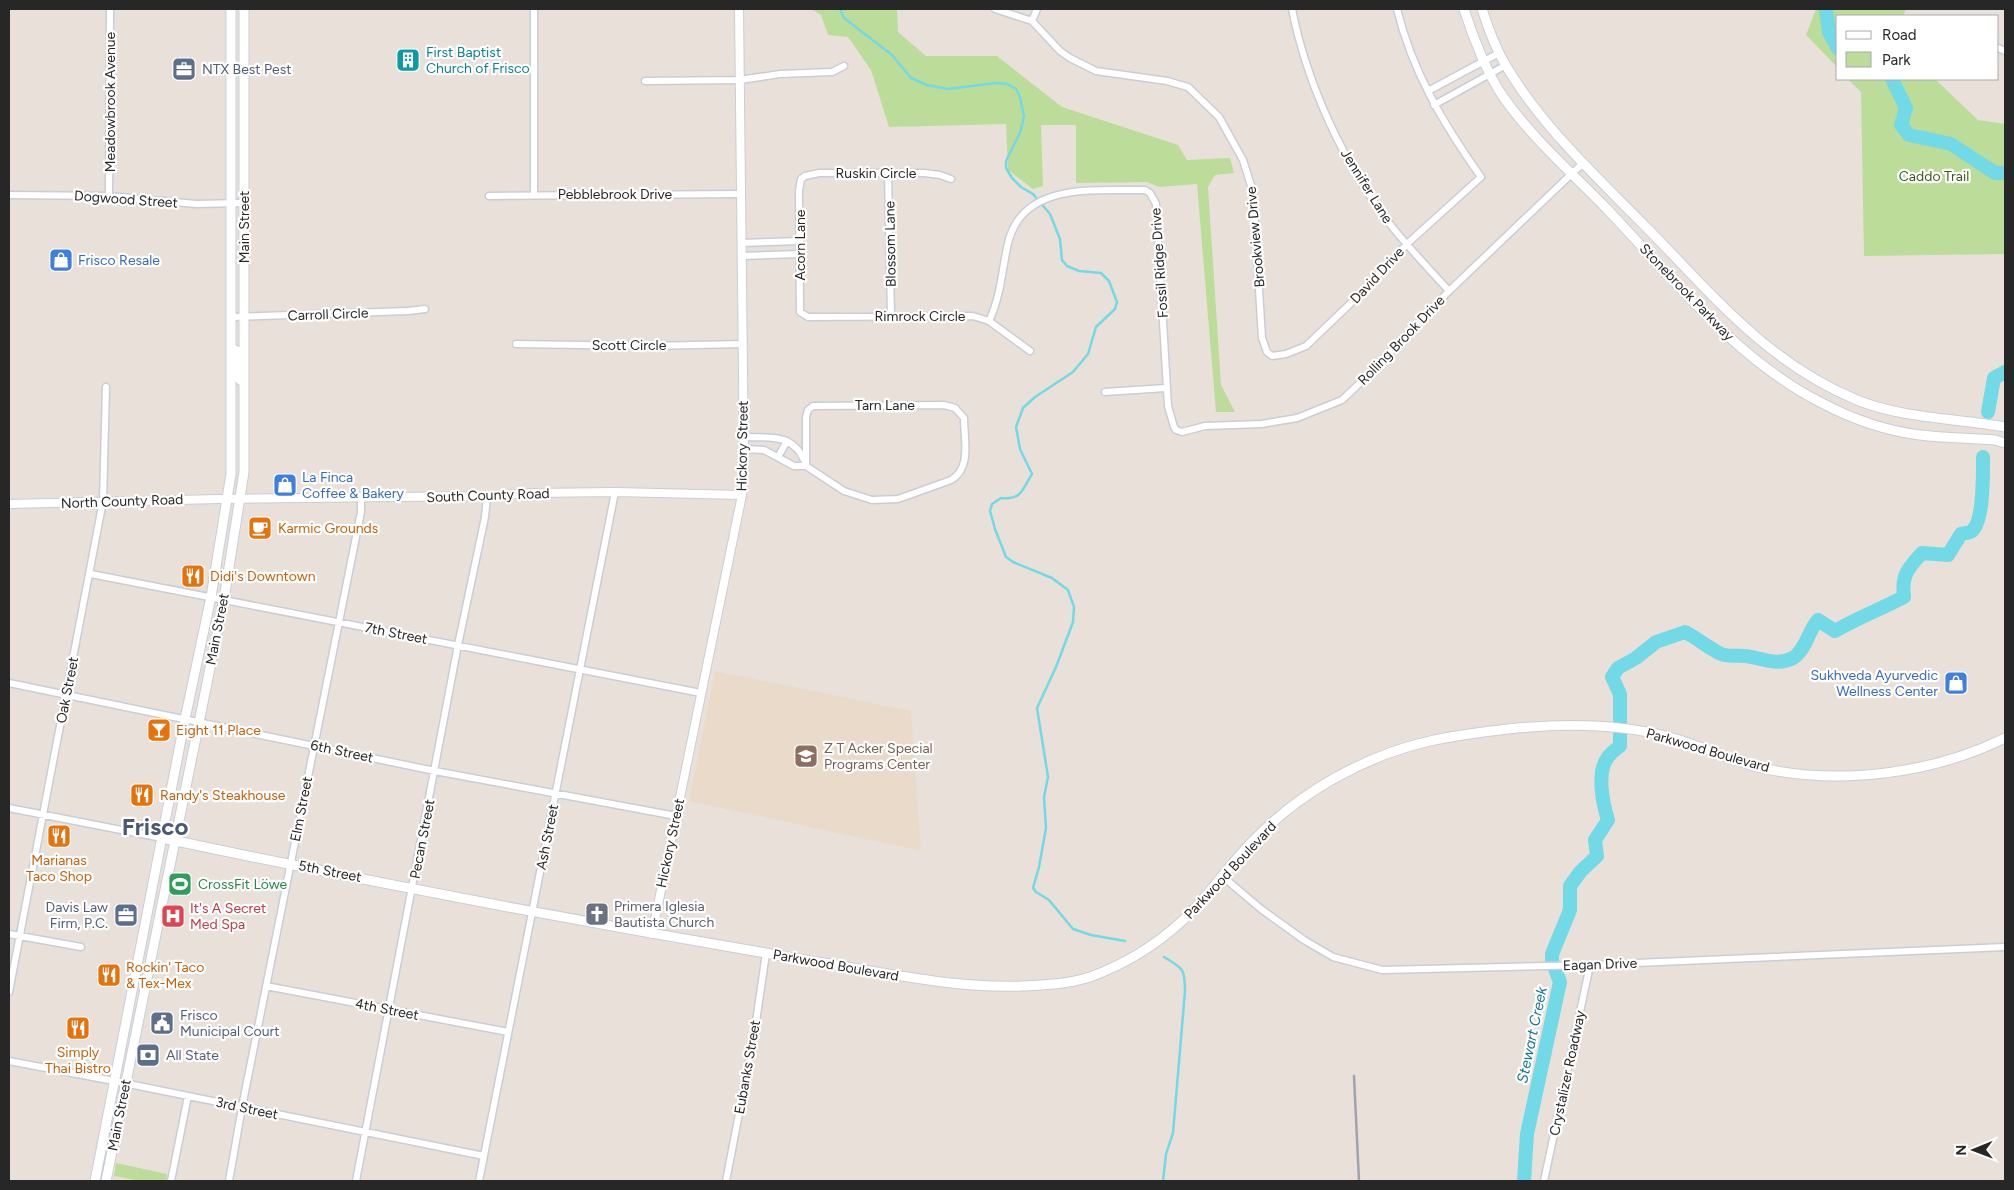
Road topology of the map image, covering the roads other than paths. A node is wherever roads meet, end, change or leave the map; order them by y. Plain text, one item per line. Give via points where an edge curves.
1 (110, 9) edge
2 (231, 9) edge
3 (244, 9) edge
4 (534, 9) edge
5 (739, 9) edge
6 (995, 9) edge
7 (1037, 9) edge
8 (1292, 9) edge
9 (1397, 9) edge
10 (1464, 9) edge
11 (1482, 9) edge
12 (1032, 20) junction
13 (231, 24) junction
14 (244, 24) junction
15 (1499, 53) junction
16 (1485, 60) junction
17 (1506, 65) junction
18 (844, 66) dead end
19 (1490, 74) junction
20 (740, 80) junction
21 (645, 81) dead end
22 (1428, 91) junction
23 (1434, 105) junction
24 (231, 108) junction
25 (244, 108) junction
26 (1584, 163) junction
27 (888, 173) junction
28 (1573, 174) junction
29 (801, 179) joint
30 (951, 179) dead end
31 (741, 194) junction
32 (534, 195) junction
33 (9, 196) edge
34 (109, 196) junction
35 (489, 196) dead end
36 (230, 203) junction
37 (244, 203) junction
38 (800, 241) junction
39 (741, 243) junction
40 (1408, 243) junction
41 (800, 254) junction
42 (741, 256) junction
43 (1682, 265) junction
44 (1669, 275) junction
45 (1448, 291) junction
46 (424, 309) dead end
47 (800, 312) joint
48 (891, 316) junction
49 (231, 317) junction
50 (244, 317) junction
51 (989, 321) junction
52 (516, 344) dead end
53 (742, 344) junction
54 (231, 348) junction
55 (1030, 352) dead end
56 (1267, 352) joint
57 (1816, 379) junction
58 (106, 387) dead end
59 (244, 387) junction
60 (1166, 388) junction
61 (1105, 392) dead end
62 (1804, 394) junction
63 (244, 414) junction
64 (231, 415) junction
65 (2005, 427) edge
66 (1176, 430) joint
67 (744, 438) junction
68 (787, 441) junction
69 (2005, 443) edge
70 (744, 449) junction
71 (778, 457) junction
72 (806, 466) junction
73 (615, 492) junction
74 (742, 495) junction
75 (361, 496) junction
76 (487, 496) junction
77 (235, 499) junction
78 (104, 501) junction
79 (9, 504) edge
80 (91, 574) junction
81 (211, 597) junction
82 (224, 599) junction
83 (339, 622) junction
84 (458, 645) junction
85 (580, 669) junction
86 (9, 683) edge
87 (701, 693) junction
88 (66, 695) junction
89 (185, 719) junction
90 (198, 722) junction
91 (2005, 738) edge
92 (314, 745) junction
93 (435, 771) junction
94 (556, 793) junction
95 (9, 808) edge
96 (43, 814) junction
97 (676, 816) junction
98 (162, 838) junction
99 (175, 841) junction
100 (291, 864) junction
101 (1222, 876) junction
102 (412, 887) junction
103 (534, 911) junction
104 (9, 934) edge
105 (652, 934) junction
106 (20, 936) junction
107 (2005, 947) edge
108 (81, 948) dead end
109 (766, 953) junction
110 (1590, 965) junction
111 (266, 986) junction
112 (9, 992) edge
113 (389, 1009) junction
114 (508, 1032) junction
115 (9, 1062) edge
116 (114, 1081) junction
117 (125, 1083) junction
118 (188, 1096) junction
119 (242, 1107) junction
120 (365, 1132) junction
121 (484, 1156) junction
122 (95, 1181) edge
123 (106, 1181) edge
124 (170, 1181) edge
125 (229, 1181) edge
126 (356, 1181) edge
127 (479, 1181) edge
128 (726, 1181) edge
129 (1544, 1181) edge

1 - 34 street, Meadowbrook Avenue
2 - 13 main road, Main Street
3 - 14 main road, Main Street
4 - 32 street
5 - 20 street, Hickory Street
6 - 12 street
7 - 12 street
8 - 40 street, Jennifer Lane via 1296,32 1316,88 1349,162 1378,207
9 - 22 street via 1406,43
10 - 16 main road, Stonebrook Parkway
11 - 15 main road, Stonebrook Parkway
12 - 56 street, Brookview Drive via 1070,58 1096,70 1188,87 1219,117 1243,160 1253,192 1262,338
13 - 14 main road
13 - 24 main road, Main Street
14 - 25 main road, Main Street
15 - 16 street
15 - 17 main road, Stonebrook Parkway
16 - 19 main road, Stonebrook Parkway
16 - 22 street
17 - 19 street
17 - 26 main road, Stonebrook Parkway via 1538,113
18 - 20 street via 832,72 780,74
19 - 23 street
19 - 28 main road, Stonebrook Parkway via 1526,128
20 - 21 street
20 - 31 street, Hickory Street
22 - 23 street
23 - 40 street, David Drive via 1480,177
24 - 25 main road
24 - 36 main road, Main Street
25 - 37 main road, Main Street
26 - 28 street, Rolling Brook Drive
26 - 43 main road, Stonebrook Parkway
27 - 29 street, Ruskin Circle via 819,173
27 - 30 street, Ruskin Circle via 924,173
27 - 48 street, Blossom Lane
28 - 44 main road, Stonebrook Parkway
28 - 45 street, Rolling Brook Drive
29 - 38 street, Acorn Lane
31 - 32 street, Pebblebrook Drive
31 - 39 street, Hickory Street
32 - 35 street, Pebblebrook Drive
33 - 34 street, Dogwood Street
34 - 36 street, Dogwood Street via 178,203
36 - 37 street, Dogwood Street
36 - 49 main road, Main Street
37 - 50 main road, Main Street
38 - 39 street
38 - 41 street, Acorn Lane
39 - 42 street, Hickory Street
40 - 45 street, Jennifer Lane
40 - 56 street, David Drive via 1306,346 1286,354 1272,356
41 - 42 street
41 - 47 street, Acorn Lane
42 - 53 street, Hickory Street
43 - 44 main road
43 - 57 main road, Stonebrook Parkway via 1768,348
44 - 62 main road, Stonebrook Parkway via 1759,364
45 - 66 street, Rolling Brook Drive via 1360,383 1333,405 1272,423
46 - 50 street, Carroll Circle
47 - 48 street, Rimrock Circle via 808,317
48 - 51 street, Rimrock Circle via 961,315
49 - 50 street, Carroll Circle
49 - 54 main road, Main Street
50 - 59 main road, Main Street
51 - 55 street, Rimrock Circle
51 - 60 street, Fossil Ridge Drive via 997,305 1009,240 1020,217 1028,209 1064,192 1145,190 1156,204
52 - 53 street, Scott Circle
53 - 67 street, Hickory Street
54 - 59 main road via 237,351 239,378
54 - 64 main road, Main Street
57 - 62 main road
57 - 65 main road, Stonebrook Parkway via 1859,401 1892,410 1948,421
58 - 78 street, Oak Street
59 - 63 main road, Main Street
60 - 61 street
60 - 66 street, Fossil Ridge Drive via 1169,413
62 - 69 main road, Stonebrook Parkway via 1887,428 1919,435
63 - 64 main road
63 - 77 main road, Main Street via 244,472
64 - 77 main road, Main Street
67 - 68 street via 780,438
67 - 70 street, Hickory Street
68 - 71 street
68 - 72 street via 797,448
70 - 71 street via 764,450
70 - 74 street, Hickory Street
71 - 72 street via 794,466
72 - 72 street, Tarn Lane via 861,498 884,501 908,496 951,480 961,471 964,418 959,410 944,405 818,405 810,408 806,417
73 - 74 street, South County Road
73 - 76 street, South County Road
73 - 85 street, Ash Street
74 - 87 street, Hickory Street
75 - 76 street, South County Road
75 - 77 street, South County Road
75 - 83 street, Elm Street via 361,512
76 - 84 street, Pecan Street
77 - 78 street, North County Road
77 - 81 main road, Main Street
77 - 82 main road, Main Street
78 - 79 street, North County Road
78 - 80 street, Oak Street
80 - 81 street, 7th Street
80 - 88 street, Oak Street
81 - 82 street, 7th Street
81 - 89 main road, Main Street
82 - 83 street, 7th Street
82 - 90 main road, Main Street
83 - 84 street, 7th Street
83 - 92 street, Elm Street
84 - 85 street, 7th Street
84 - 93 street, Pecan Street
85 - 87 street, 7th Street
85 - 94 street, Ash Street
86 - 88 street, 6th Street
87 - 97 street, Hickory Street
88 - 89 street, 6th Street
88 - 96 street, Oak Street
89 - 90 street, 6th Street
89 - 98 main road, Main Street
90 - 92 street, 6th Street
90 - 99 main road, Main Street
91 - 101 main road, Parkwood Boulevard via 1937,764 1896,772 1854,775 1799,774 1765,768 1673,738 1590,725 1457,736 1379,756 1332,779 1287,810
92 - 93 street, 6th Street
92 - 100 street, Elm Street
93 - 94 street, 6th Street
93 - 102 street, Pecan Street
94 - 97 street, 6th Street
94 - 103 street, Ash Street
95 - 96 street, 5th Street
96 - 98 street, 5th Street
96 - 106 street, Oak Street
97 - 105 street, Hickory Street
98 - 99 main road, 5th Street
98 - 116 main road, Main Street
99 - 100 main road, 5th Street
99 - 117 main road, Main Street
100 - 102 main road, 5th Street
100 - 111 street, Elm Street
101 - 109 main road, Parkwood Boulevard via 1183,920 1164,936 1113,967 1074,981 1020,986 949,984
101 - 110 street, Eagan Drive via 1304,940 1333,957 1370,967 1394,971
102 - 103 main road, 5th Street
102 - 113 street, Pecan Street
103 - 105 main road, 5th Street
103 - 114 street, Ash Street
104 - 106 street
105 - 109 main road, Parkwood Boulevard
106 - 108 street
106 - 112 street, Oak Street
107 - 110 street, Eagan Drive
109 - 128 street, Eubanks Street via 754,1036
110 - 129 street, Crystalizer Roadway
111 - 113 street, 4th Street
111 - 119 street, Elm Street
113 - 114 street, 4th Street
113 - 120 street, Pecan Street
114 - 121 street, Ash Street
115 - 116 street, 3rd Street
116 - 117 street, 3rd Street
116 - 122 main road, Main Street
117 - 118 street, 3rd Street
117 - 123 main road, Main Street
118 - 119 street, 3rd Street
118 - 124 street
119 - 120 street, 3rd Street
119 - 125 street, Elm Street
120 - 121 street, 3rd Street
120 - 126 street, Pecan Street
121 - 127 street, Ash Street

